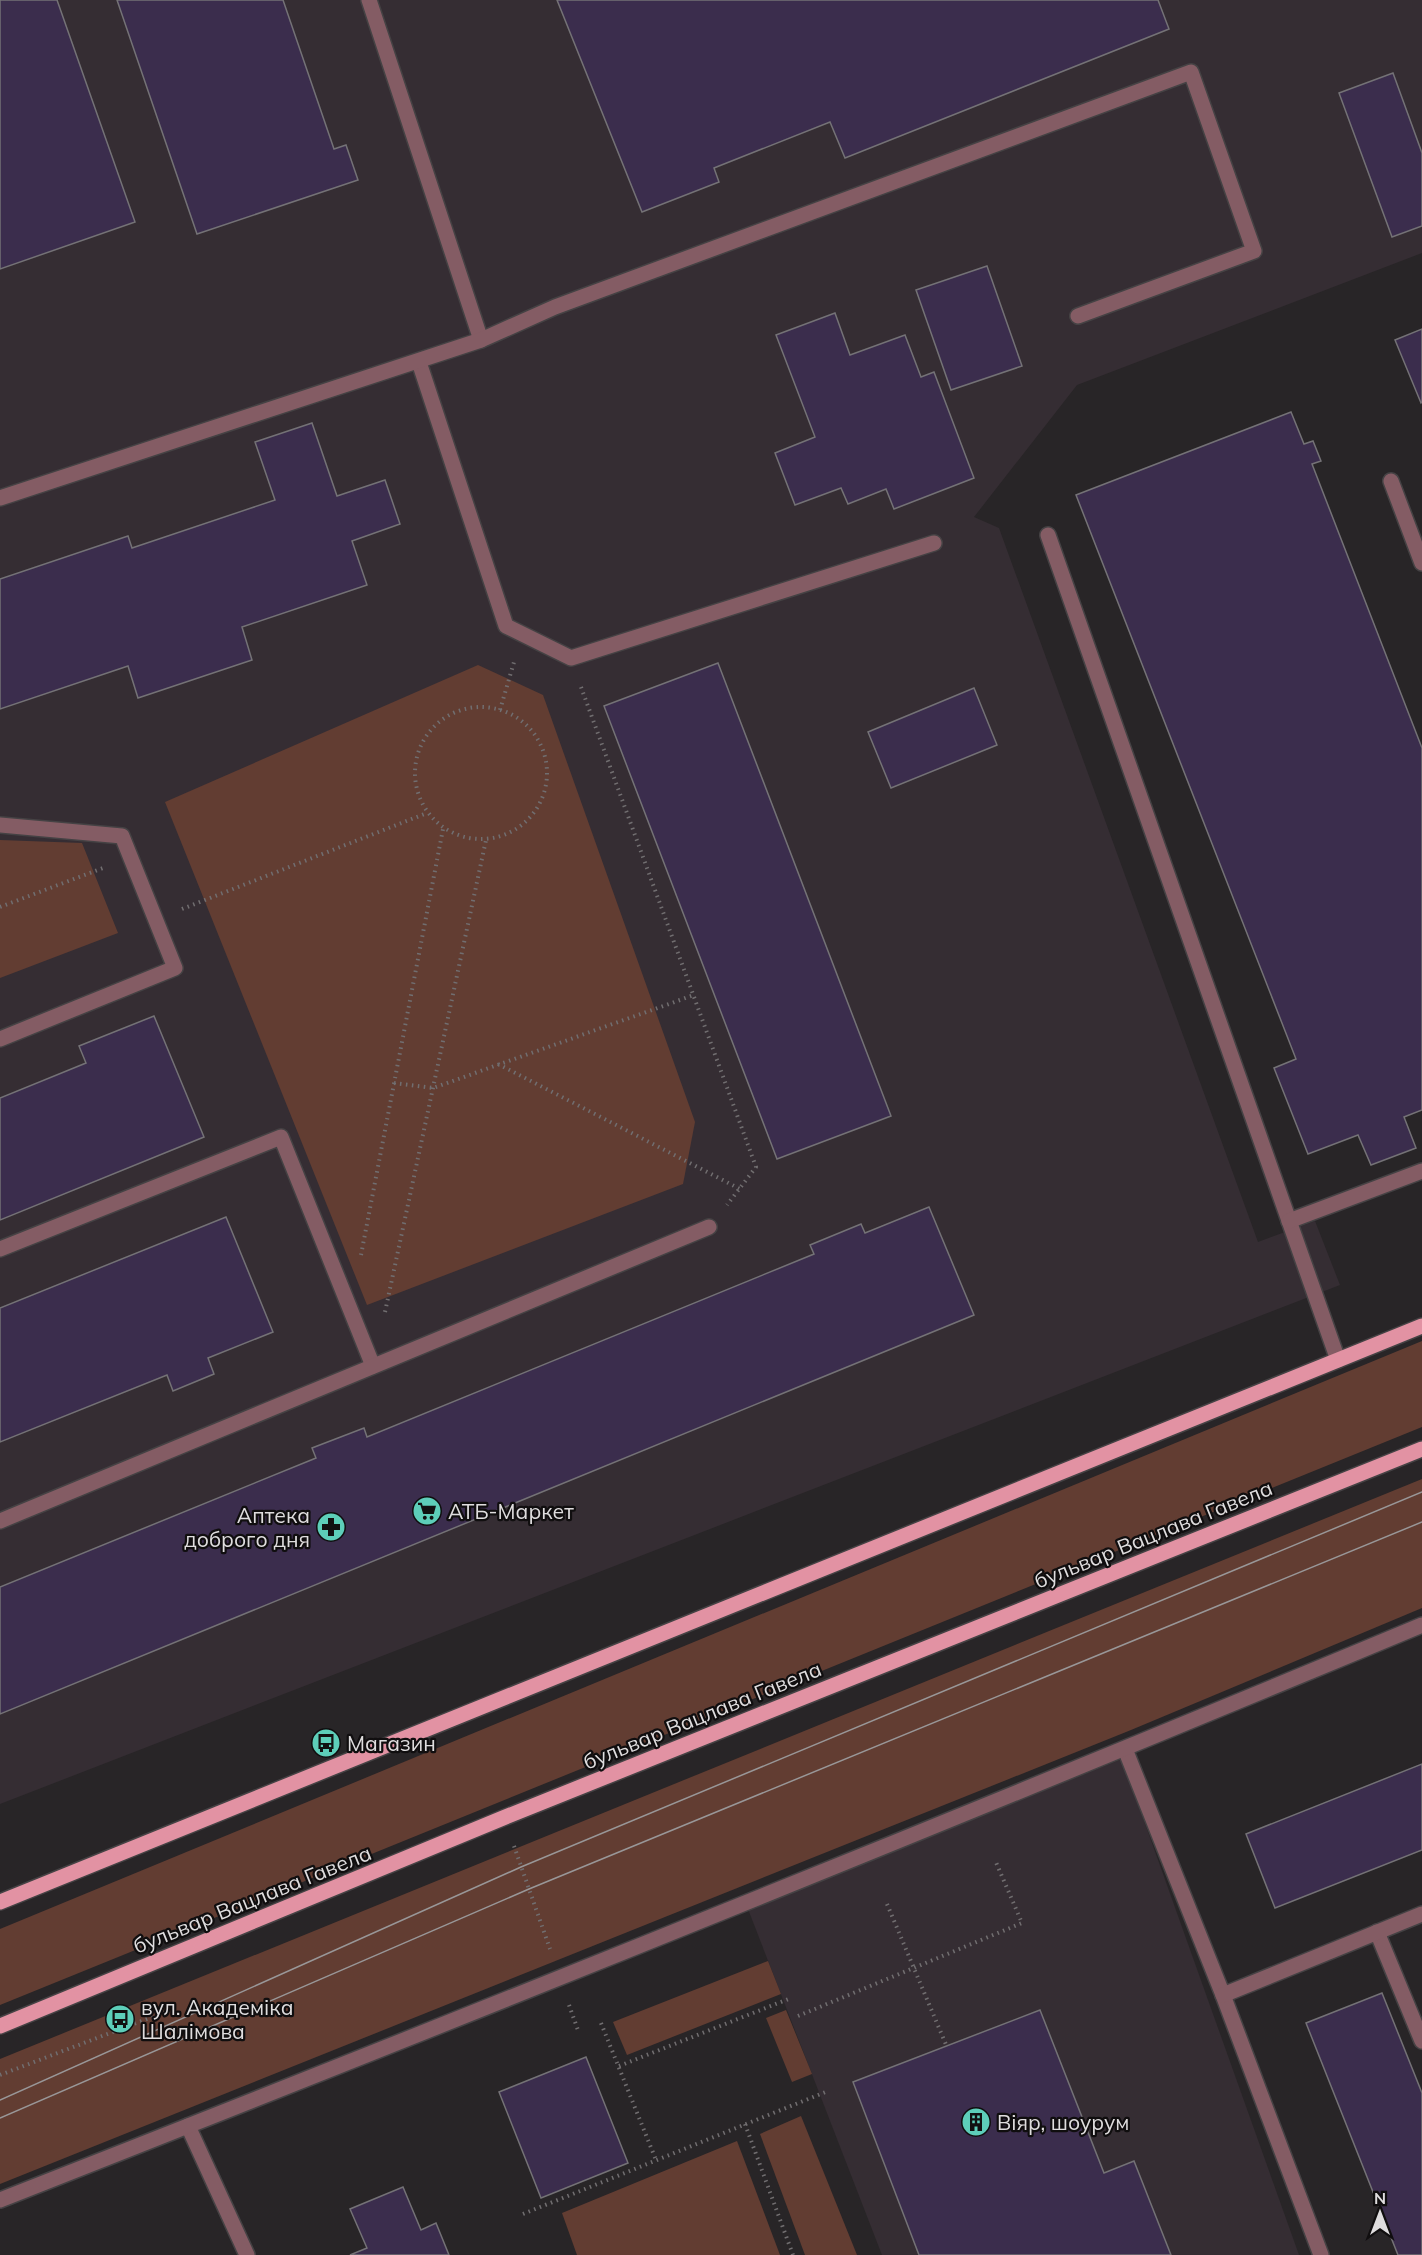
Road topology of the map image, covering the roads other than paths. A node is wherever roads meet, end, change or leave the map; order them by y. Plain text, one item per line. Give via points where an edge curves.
1 (369, 0) edge
2 (1078, 316) dead end
3 (482, 340) junction
4 (419, 362) junction
5 (1391, 481) dead end
6 (0, 498) edge
7 (1048, 535) dead end
8 (934, 543) dead end
9 (1422, 563) edge
10 (0, 825) edge
11 (0, 1039) edge
12 (1422, 1171) edge
13 (1289, 1221) junction
14 (709, 1227) road end
15 (0, 1249) edge
16 (1422, 1326) edge
17 (1338, 1360) junction
18 (373, 1366) junction
19 (1422, 1449) edge
20 (0, 1521) edge
21 (1422, 1625) edge
22 (1125, 1749) junction
23 (0, 1902) edge
24 (1422, 1914) edge
25 (1377, 1932) junction
26 (1223, 1995) junction
27 (0, 2026) edge
28 (1422, 2041) edge
29 (188, 2126) junction
30 (0, 2200) edge
31 (247, 2255) edge
32 (1321, 2255) edge

1 - 3 street
2 - 3 street via 1254,251 1191,72 555,307
3 - 4 street
4 - 6 street
4 - 8 street via 506,626 571,658
5 - 9 street
7 - 13 street
10 - 11 street via 122,836 175,968
12 - 13 street
13 - 17 street
14 - 18 street
15 - 18 street via 281,1137
16 - 17 main road
17 - 23 main road
18 - 20 street
19 - 27 main road, бульвар Вацлава Гавела via 503,1818
21 - 22 street
22 - 26 street
22 - 29 street
24 - 25 street
25 - 26 street
25 - 28 street
26 - 32 street
29 - 30 street
29 - 31 street

